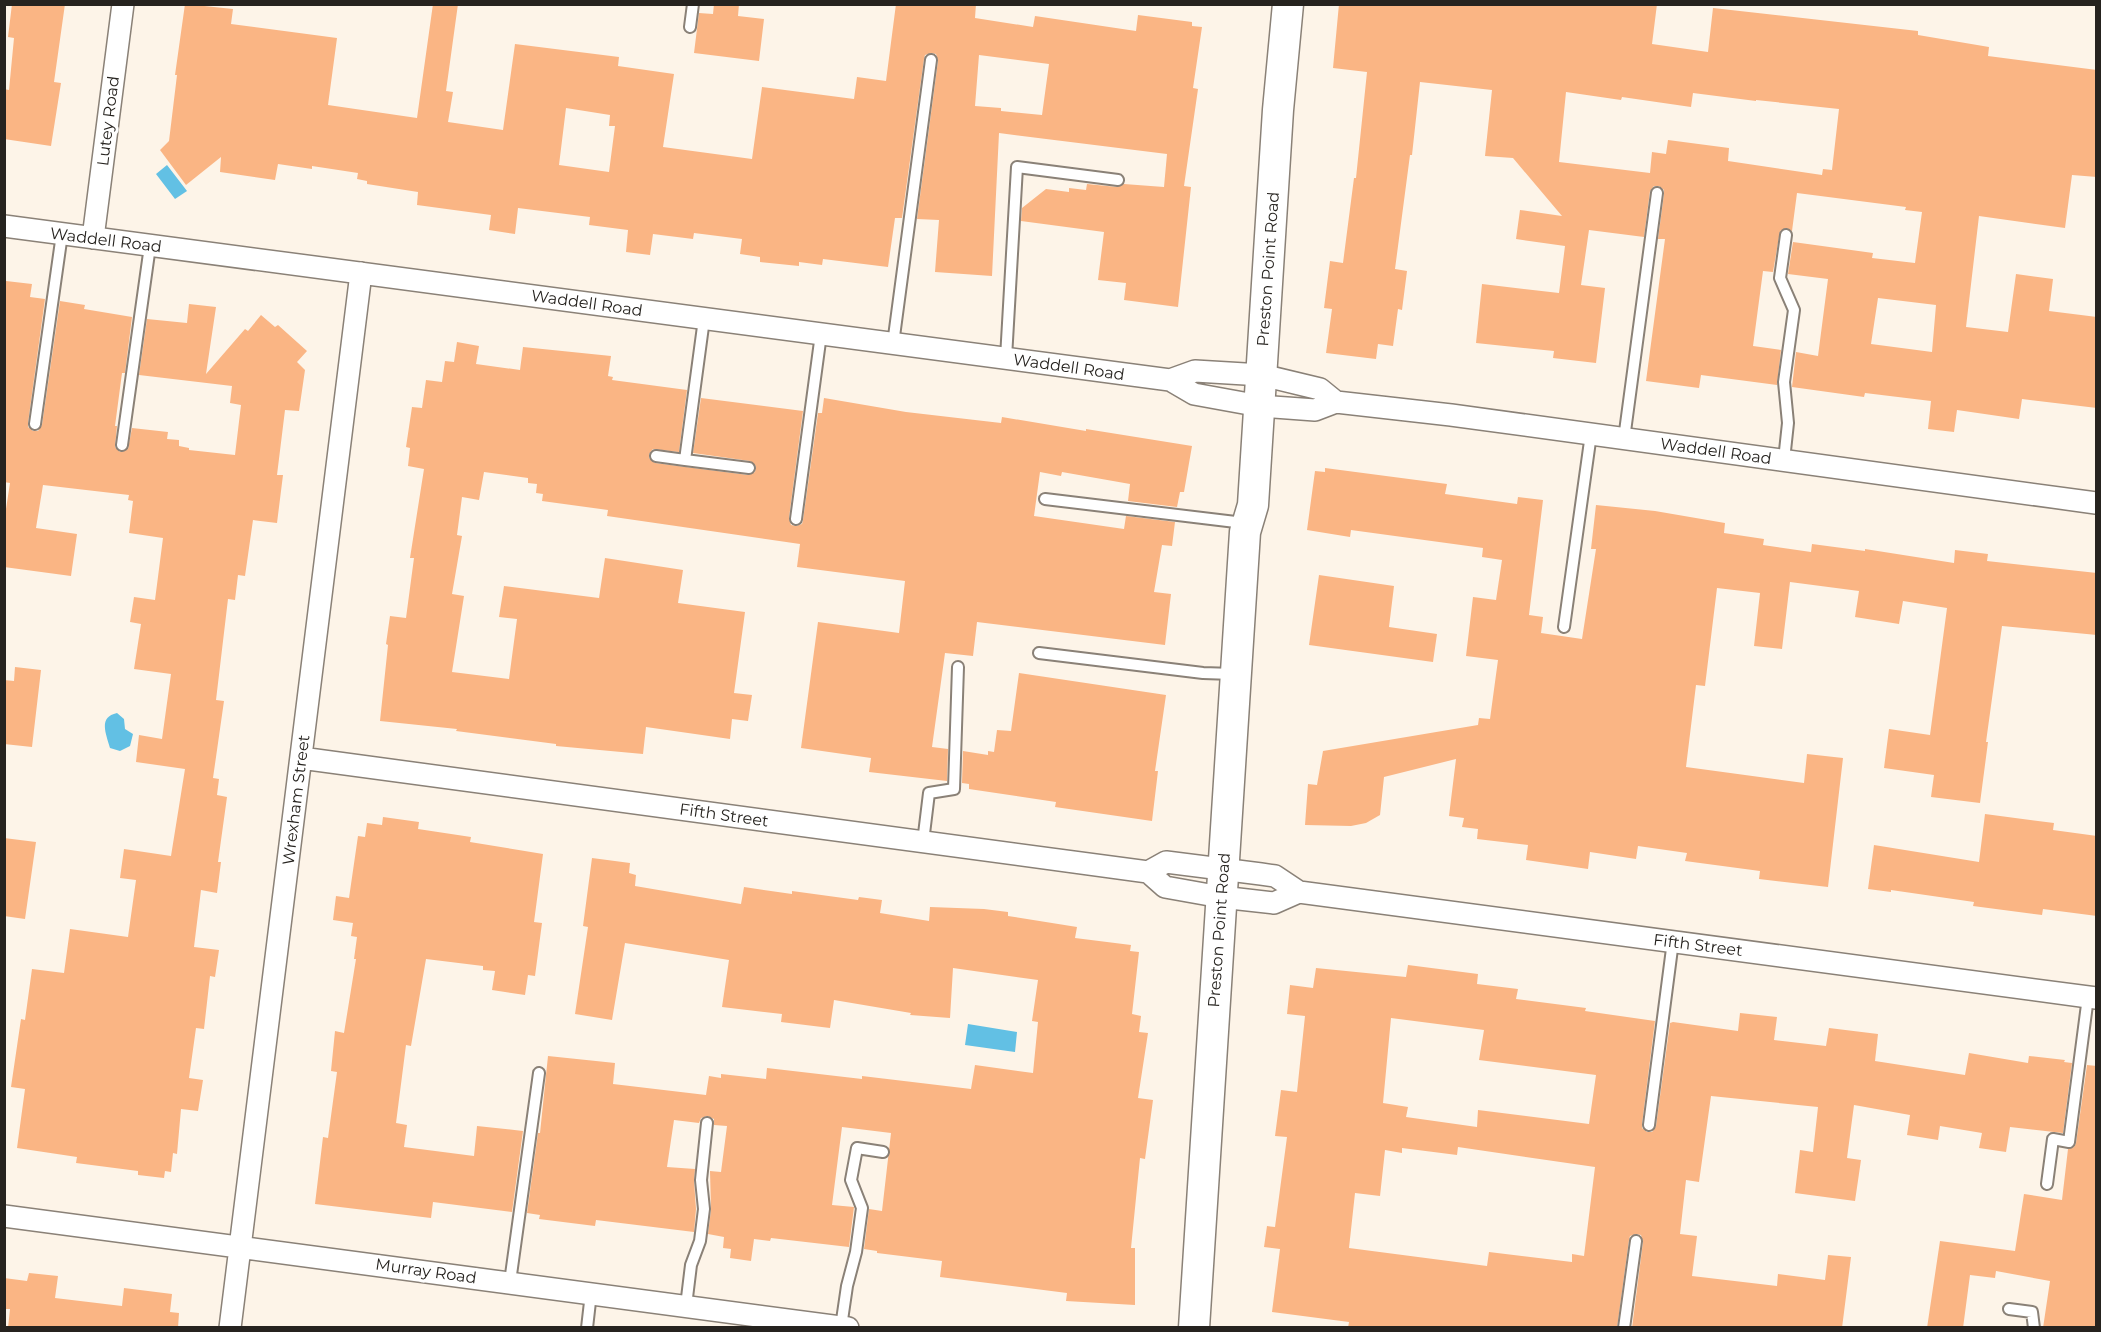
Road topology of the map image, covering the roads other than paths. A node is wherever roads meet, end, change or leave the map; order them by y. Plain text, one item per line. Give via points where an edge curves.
1 (123, 4) edge
2 (693, 4) edge
3 (1266, 4) edge
4 (1287, 4) edge
5 (690, 27) dead end
6 (931, 60) dead end
7 (1118, 180) dead end
8 (1657, 193) dead end
9 (4, 226) edge
10 (62, 234) junction
11 (1786, 235) dead end
12 (93, 238) junction
13 (150, 246) junction
14 (361, 273) junction
15 (704, 319) junction
16 (821, 334) junction
17 (893, 344) junction
18 (1006, 358) junction
19 (1253, 374) junction
20 (1170, 380) junction
21 (1336, 402) junction
22 (1252, 404) junction
23 (35, 424) dead end
24 (1591, 434) junction
25 (1624, 439) junction
26 (122, 445) dead end
27 (656, 456) dead end
28 (685, 460) junction
29 (1784, 460) junction
30 (748, 468) dead end
31 (1045, 499) dead end
32 (2097, 503) edge
33 (796, 519) dead end
34 (1244, 528) junction
35 (1564, 627) dead end
36 (1039, 653) dead end
37 (958, 667) dead end
38 (1236, 674) junction
39 (301, 758) junction
40 (923, 842) junction
41 (1222, 883) junction
42 (1673, 941) junction
43 (2092, 997) edge
44 (538, 1073) dead end
45 (707, 1123) dead end
46 (1649, 1125) dead end
47 (883, 1152) dead end
48 (2047, 1184) dead end
49 (4, 1216) edge
50 (1636, 1241) dead end
51 (240, 1247) junction
52 (510, 1282) junction
53 (591, 1293) junction
54 (686, 1306) junction
55 (2009, 1309) dead end
56 (755, 1321) edge
57 (845, 1327) edge
58 (230, 1328) edge
59 (587, 1328) edge
60 (1194, 1328) edge
61 (1624, 1328) edge
62 (2034, 1328) edge

1 - 12 street, Lutey Road
2 - 5 lane
3 - 19 main road, Preston Point Road
4 - 19 main road, Preston Point Road
6 - 17 lane
7 - 18 lane via 1017,167
8 - 25 lane
9 - 10 street, Waddell Road
10 - 12 street, Waddell Road
10 - 23 lane
11 - 29 lane via 1780,278 1794,310 1784,382 1788,423
12 - 13 street, Waddell Road
13 - 14 street, Waddell Road
13 - 26 lane
14 - 15 street, Waddell Road
14 - 39 street, Wrexham Street
15 - 16 street, Waddell Road
15 - 28 lane
16 - 17 street, Waddell Road
16 - 33 lane
17 - 18 street, Waddell Road
18 - 20 street, Waddell Road
19 - 20 street, Waddell Road via 1195,371
19 - 21 street, Waddell Road via 1320,389
19 - 22 main road, Preston Point Road
20 - 22 street, Waddell Road via 1194,394
21 - 22 street, Waddell Road via 1315,410
21 - 24 street, Waddell Road
22 - 34 main road, Preston Point Road via 1253,505
24 - 25 street, Waddell Road
24 - 35 lane
25 - 29 street, Waddell Road
27 - 28 lane
28 - 30 lane
29 - 32 street, Waddell Road
31 - 34 lane
34 - 38 main road, Preston Point Road
36 - 38 lane
37 - 40 lane via 954,789 929,793
38 - 41 main road, Preston Point Road
39 - 40 street, Fifth Street
39 - 51 street, Wrexham Street
40 - 41 street, Fifth Street via 1148,872 1165,887
41 - 42 street, Fifth Street via 1274,903 1299,892
41 - 60 main road, Preston Point Road
42 - 43 street, Fifth Street
42 - 46 lane
43 - 48 lane via 2069,1142 2054,1139
44 - 52 lane
45 - 54 lane via 701,1180 704,1209
47 - 57 lane via 856,1148 851,1180 862,1208
49 - 51 street, Murray Road
50 - 61 lane
51 - 52 street, Murray Road
51 - 58 street, Wrexham Street
52 - 53 street, Murray Road
53 - 54 street, Murray Road
53 - 59 lane
54 - 56 street, Murray Road
55 - 62 lane via 2032,1312
56 - 57 street, Murray Road

